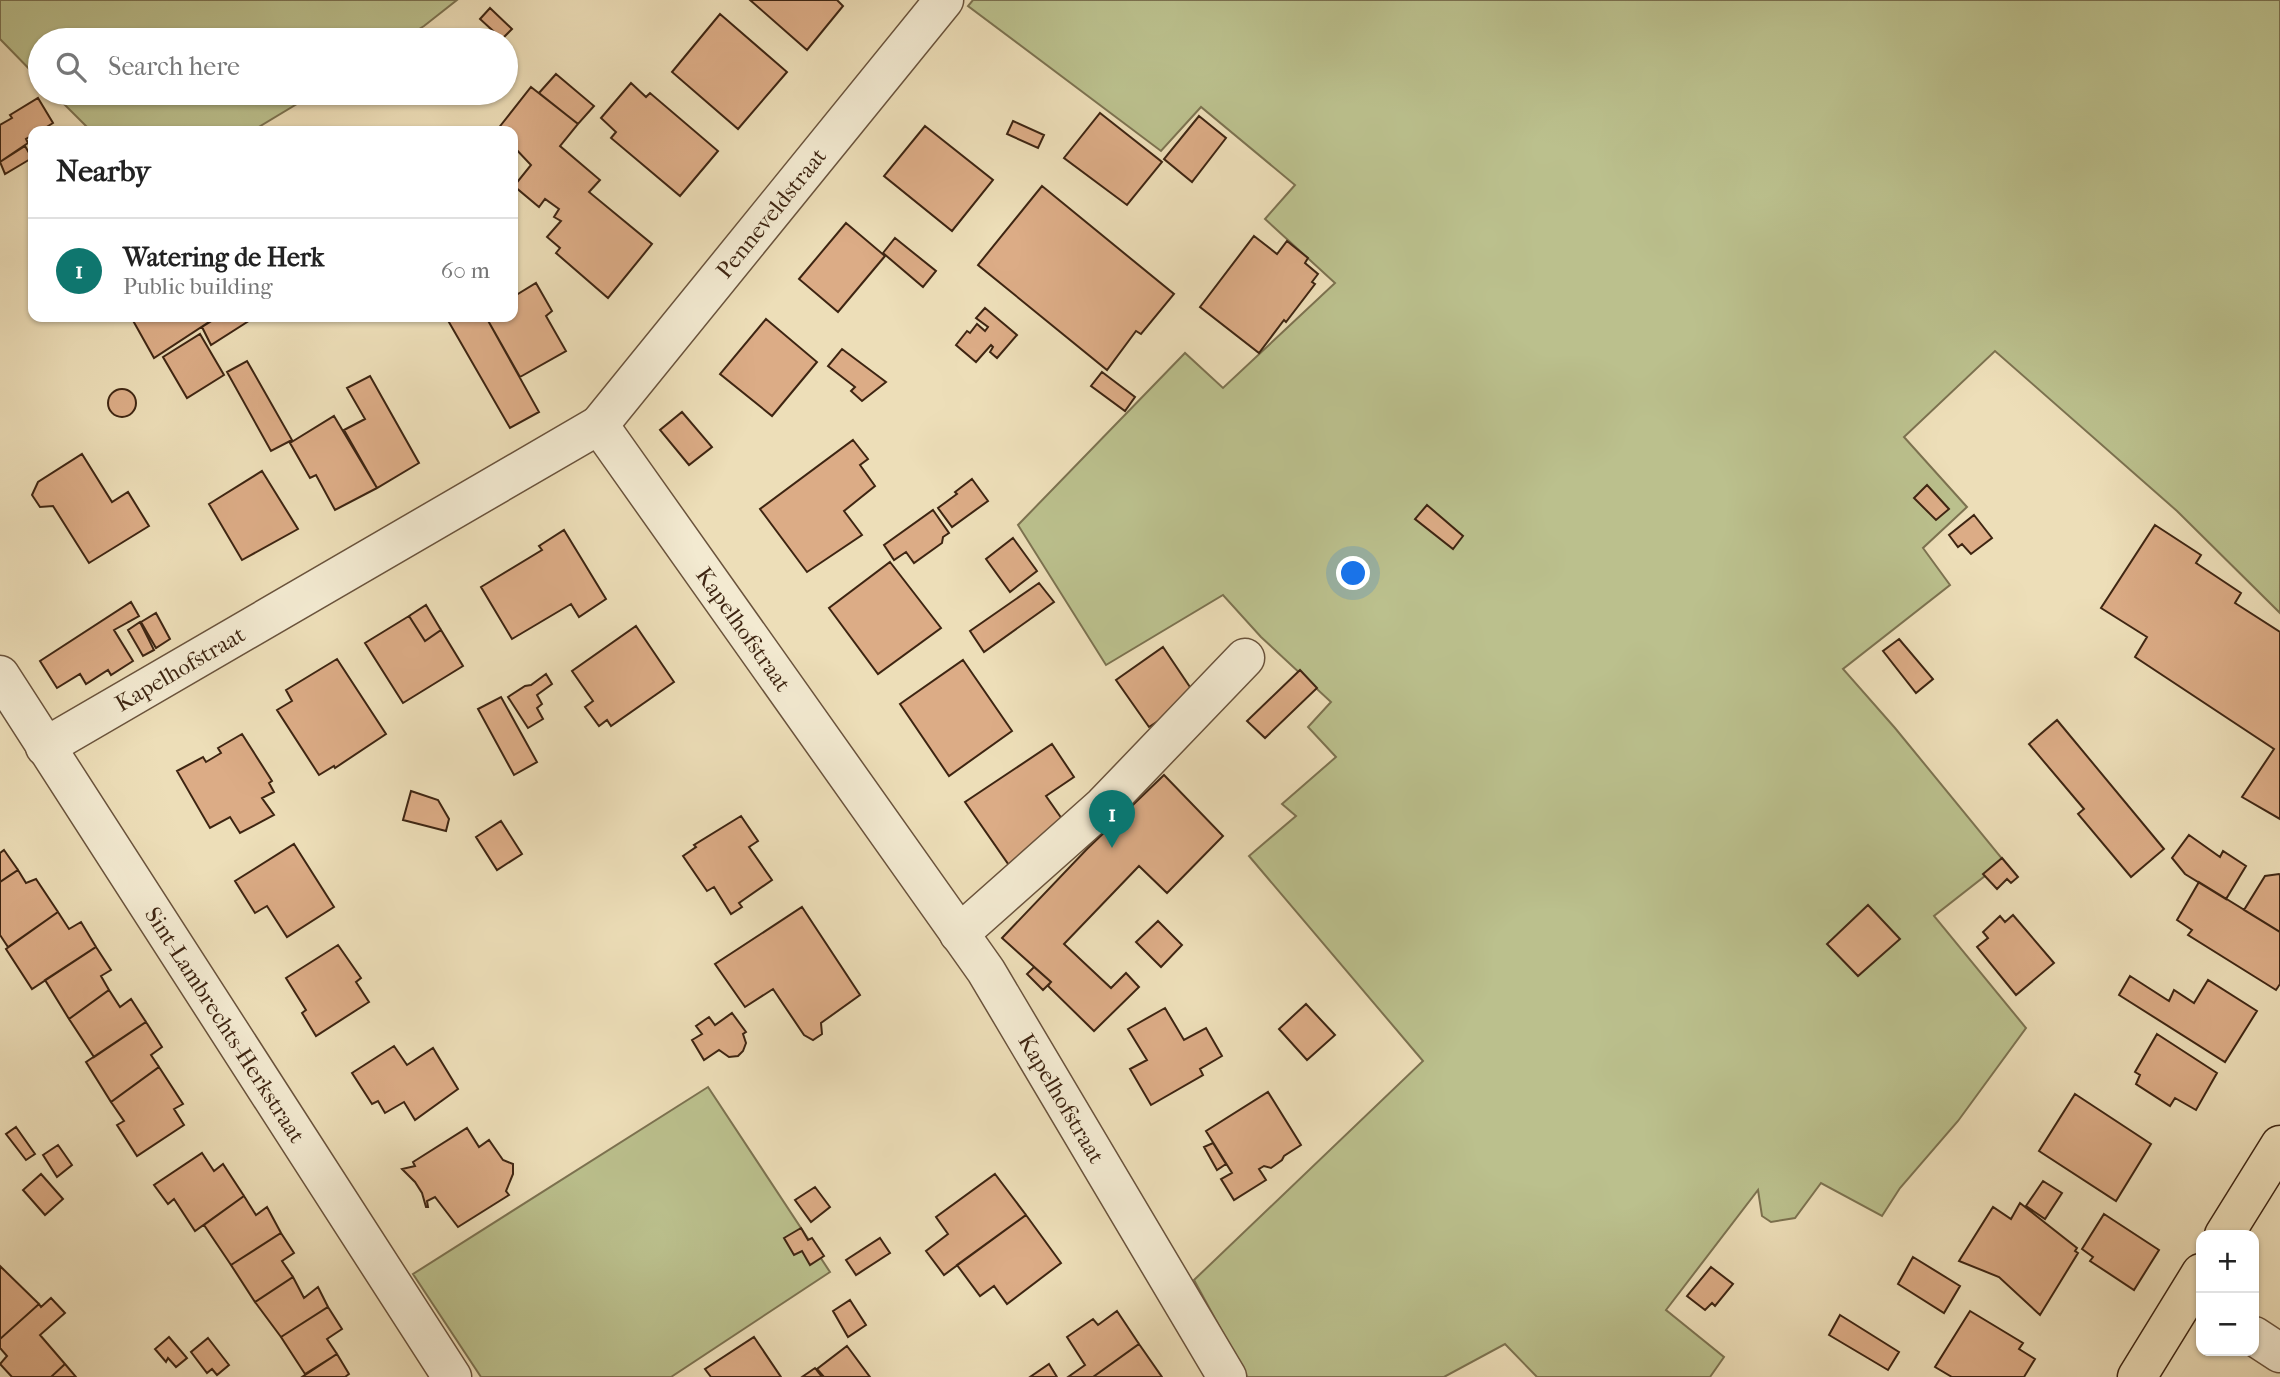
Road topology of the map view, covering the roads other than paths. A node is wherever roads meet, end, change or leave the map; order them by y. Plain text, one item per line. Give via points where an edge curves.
1 (944, 0) edge
2 (599, 425) junction
3 (1245, 658) dead end
4 (0, 675) edge
5 (45, 747) junction
6 (959, 934) junction
7 (2280, 1145) edge
8 (2227, 1230) edge
9 (2196, 1289) edge
10 (2259, 1339) edge
11 (2280, 1353) edge
12 (452, 1377) edge
13 (1227, 1377) edge
14 (2137, 1377) edge

1 - 2 street, Penneveldstraat
2 - 5 street, Kapelhofstraat
2 - 6 street, Kapelhofstraat
3 - 6 street via 1103,806
4 - 5 street, Sint-Lambrechts-Herkstraat
5 - 12 street, Sint-Lambrechts-Herkstraat
6 - 13 street, Kapelhofstraat via 986,971
7 - 8 main road
9 - 14 main road
10 - 11 street

